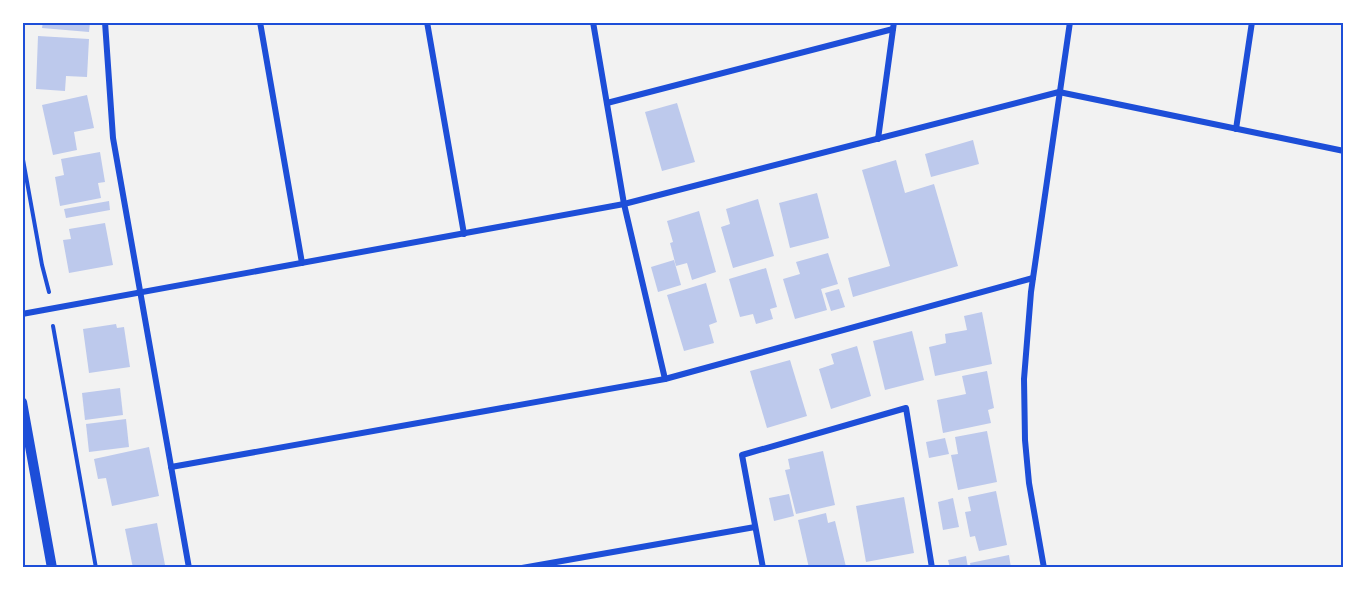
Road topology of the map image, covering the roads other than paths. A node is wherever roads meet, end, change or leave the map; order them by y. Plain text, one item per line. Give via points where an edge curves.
1 (105, 22) edge
2 (260, 22) edge
3 (427, 22) edge
4 (593, 22) edge
5 (1070, 22) edge
6 (1252, 22) edge
7 (894, 26) edge
8 (1059, 92) junction
9 (607, 104) junction
10 (1236, 129) junction
11 (878, 139) junction
12 (1344, 152) edge
13 (624, 204) junction
14 (464, 234) junction
15 (302, 263) junction
16 (1033, 278) junction
17 (140, 293) junction
18 (22, 314) edge
19 (665, 379) junction
20 (22, 402) edge
21 (171, 467) junction
22 (755, 527) junction
23 (52, 567) edge
24 (189, 567) edge
25 (522, 567) edge
26 (763, 567) edge
27 (932, 567) edge
28 (1044, 567) edge

1 - 17 street via 113,138
2 - 15 street
3 - 14 street
4 - 9 street
5 - 8 street
6 - 10 street
7 - 9 street
7 - 11 street
8 - 10 street
8 - 11 street
8 - 16 street
9 - 13 street
10 - 12 street
11 - 13 street
13 - 14 street
13 - 19 street
14 - 15 street
15 - 17 street
16 - 19 street
16 - 28 street via 1024,379 1025,440
17 - 18 street
17 - 21 street
19 - 21 street
20 - 23 street
21 - 24 street
22 - 25 street
22 - 26 street
22 - 27 street via 742,455 906,408

